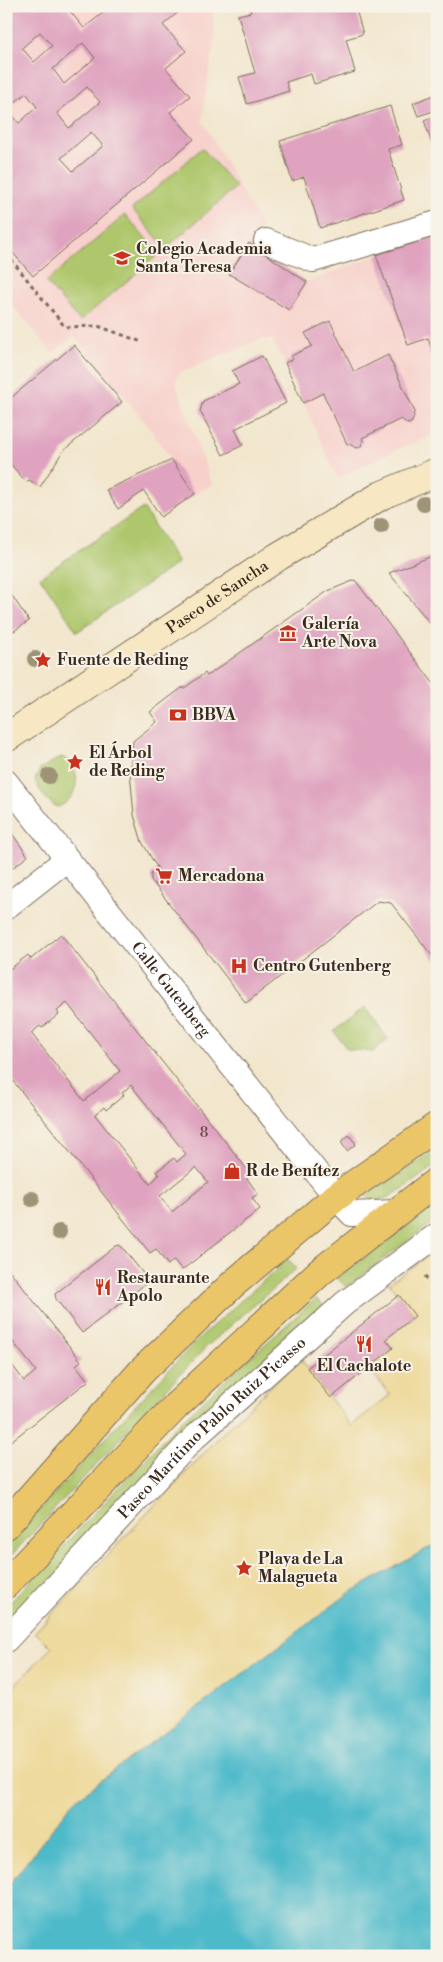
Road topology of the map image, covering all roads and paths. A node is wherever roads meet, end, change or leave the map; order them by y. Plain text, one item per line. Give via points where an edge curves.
1 (437, 223) edge
2 (266, 241) dead end
3 (6, 253) edge
4 (142, 342) dead end
5 (437, 472) edge
6 (6, 738) edge
7 (6, 782) edge
8 (67, 859) junction
9 (6, 907) edge
10 (437, 1126) edge
11 (437, 1181) edge
12 (336, 1197) junction
13 (395, 1212) junction
14 (437, 1235) edge
15 (6, 1525) edge
16 (6, 1584) edge
17 (6, 1640) edge

1 - 2 street via 313,260
3 - 4 path via 66,327 98,326
5 - 6 main road, Paseo de Sancha via 382,494 279,556
7 - 8 street, Calle Gutenberg
8 - 9 street
8 - 12 street, Calle Gutenberg
10 - 12 main road
11 - 13 main road
12 - 13 street, Calle Gutenberg via 352,1214
12 - 15 main road via 233,1284 142,1371
13 - 16 main road via 320,1272 176,1406
14 - 17 street, Paseo Marítimo Pablo Ruiz Picasso via 345,1302 194,1438

